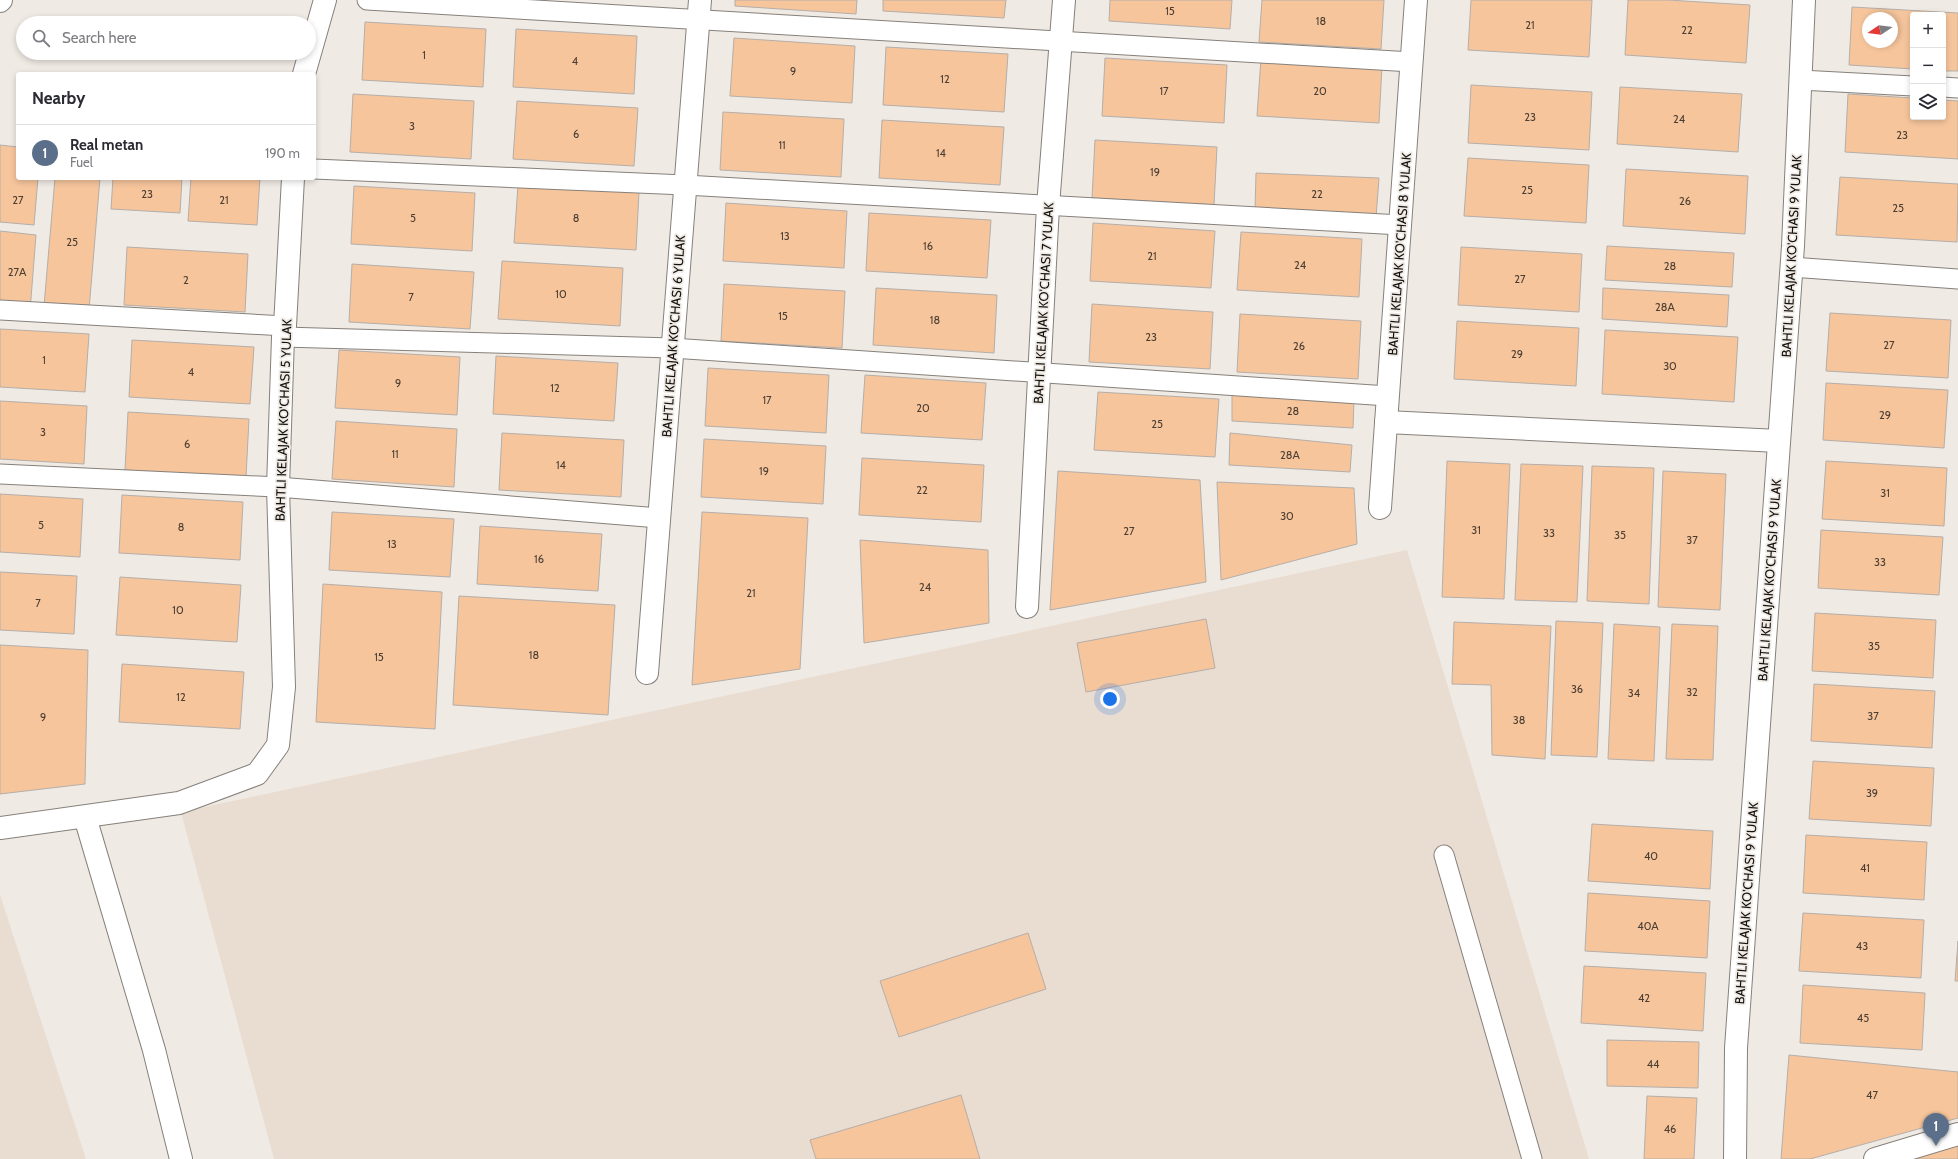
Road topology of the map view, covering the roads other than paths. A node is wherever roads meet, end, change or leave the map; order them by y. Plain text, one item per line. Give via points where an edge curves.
1 (324, 0) edge
2 (367, 0) edge
3 (1064, 0) edge
4 (1416, 0) edge
5 (1804, 0) edge
6 (699, 10) edge
7 (316, 30) edge
8 (1062, 43) junction
9 (308, 60) edge
10 (1412, 62) junction
11 (305, 72) edge
12 (1800, 80) junction
13 (1910, 86) edge
14 (1946, 87) edge
15 (1958, 88) edge
16 (316, 169) edge
17 (293, 180) edge
18 (685, 185) junction
19 (1048, 206) junction
20 (1401, 225) junction
21 (1791, 267) junction
22 (1958, 279) edge
23 (0, 310) edge
24 (284, 331) junction
25 (672, 348) junction
26 (1039, 373) junction
27 (1388, 396) junction
28 (1386, 422) junction
29 (1779, 441) junction
30 (0, 474) edge
31 (278, 487) junction
32 (1380, 508) dead end
33 (659, 518) junction
34 (1027, 607) dead end
35 (647, 673) dead end
36 (84, 817) junction
37 (0, 828) edge
38 (1444, 856) dead end
39 (1958, 1134) edge
40 (181, 1159) edge
41 (1532, 1159) edge
42 (1735, 1159) edge
43 (1875, 1159) edge

1 - 7 street
2 - 6 lane
3 - 8 street, BAHTLI KELAJAK KO'CHASI 7 YULAK
4 - 10 street, BAHTLI KELAJAK KO'CHASI 8 YULAK
5 - 12 street, BAHTLI KELAJAK KO'CHASI 9 YULAK
6 - 8 lane
6 - 18 street, BAHTLI KELAJAK KO'CHASI 6 YULAK
8 - 10 lane
8 - 19 street, BAHTLI KELAJAK KO'CHASI 7 YULAK
9 - 11 street
10 - 20 street, BAHTLI KELAJAK KO'CHASI 8 YULAK
12 - 13 lane
12 - 21 street, BAHTLI KELAJAK KO'CHASI 9 YULAK
14 - 15 lane
16 - 18 lane
17 - 24 street, BAHTLI KELAJAK KO'CHASI 5 YULAK
18 - 19 lane
18 - 25 street, BAHTLI KELAJAK KO'CHASI 6 YULAK
19 - 20 lane
19 - 26 street, BAHTLI KELAJAK KO'CHASI 7 YULAK
20 - 27 street, BAHTLI KELAJAK KO'CHASI 8 YULAK
21 - 22 lane
21 - 29 street, BAHTLI KELAJAK KO'CHASI 9 YULAK
23 - 24 lane
24 - 25 lane
24 - 31 street, BAHTLI KELAJAK KO'CHASI 5 YULAK
25 - 26 lane
25 - 33 street, BAHTLI KELAJAK KO'CHASI 6 YULAK
26 - 27 lane
26 - 34 street, BAHTLI KELAJAK KO'CHASI 7 YULAK
27 - 28 street, BAHTLI KELAJAK KO'CHASI 8 YULAK
28 - 29 street
28 - 32 street, BAHTLI KELAJAK KO'CHASI 8 YULAK
29 - 42 street, BAHTLI KELAJAK KO'CHASI 9 YULAK via 1736,1048
30 - 31 lane
31 - 33 lane
31 - 36 street, BAHTLI KELAJAK KO'CHASI 5 YULAK via 284,687 278,745 257,774 179,803
33 - 35 street, BAHTLI KELAJAK KO'CHASI 6 YULAK
36 - 37 street, BAHTLI KELAJAK KO'CHASI 5 YULAK
36 - 40 street via 154,1050
38 - 41 lane
39 - 43 street

